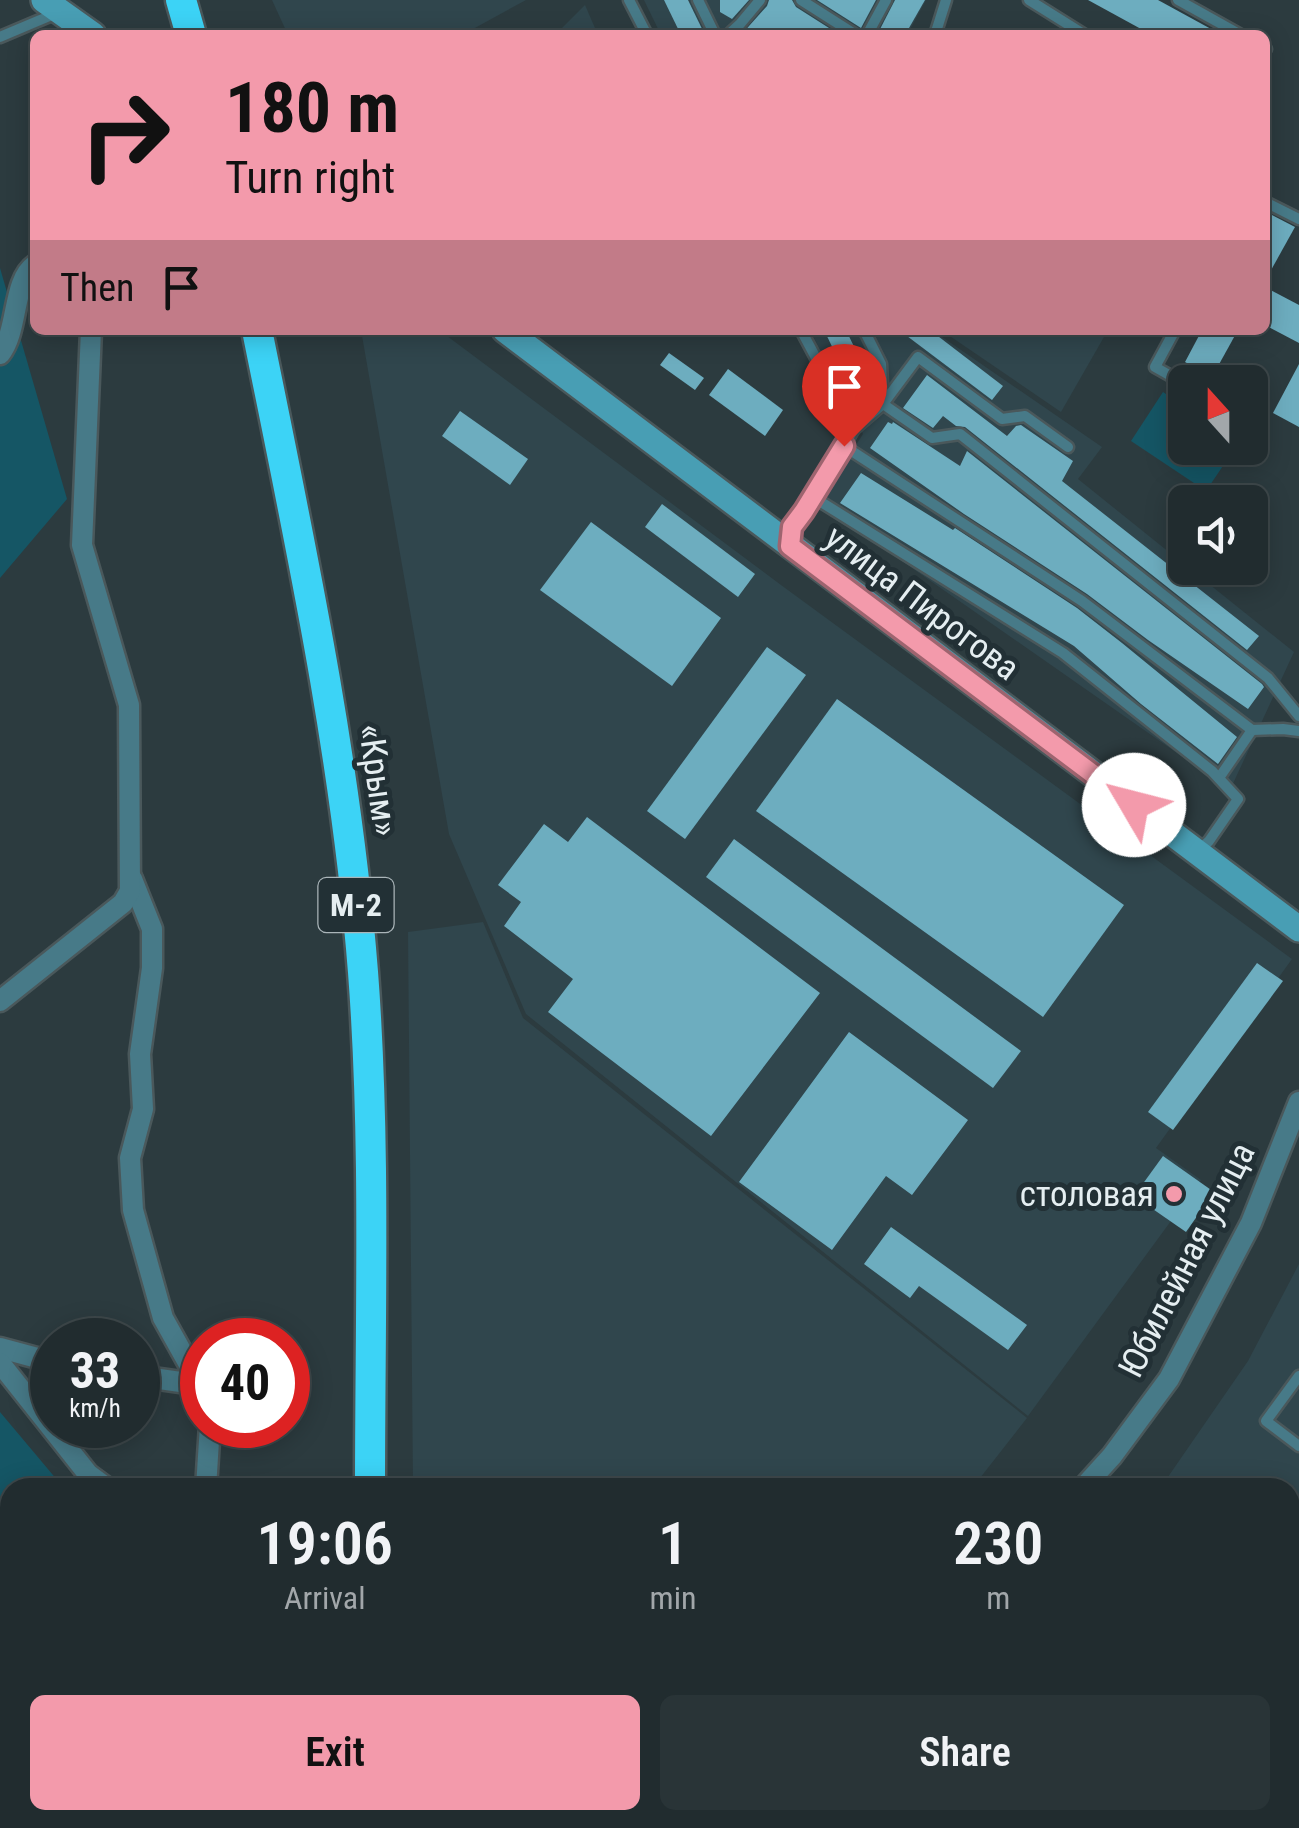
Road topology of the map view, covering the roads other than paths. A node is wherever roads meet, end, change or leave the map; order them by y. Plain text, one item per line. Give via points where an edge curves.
1 (629, 0) edge
2 (698, 0) edge
3 (760, 0) edge
4 (801, 0) edge
5 (886, 0) edge
6 (946, 0) edge
7 (1030, 0) edge
8 (1178, 0) edge
9 (67, 20) edge
10 (644, 30) edge
11 (713, 30) edge
12 (733, 30) edge
13 (848, 30) edge
14 (871, 30) edge
15 (937, 30) edge
16 (1076, 30) edge
17 (1232, 30) edge
18 (0, 36) edge
19 (1270, 204) edge
20 (1299, 219) edge
21 (30, 268) edge
22 (91, 335) edge
23 (258, 335) edge
24 (513, 335) edge
25 (804, 335) edge
26 (866, 335) edge
27 (1172, 335) edge
28 (0, 354) edge
29 (1168, 374) edge
30 (884, 404) junction
31 (854, 429) junction
32 (844, 446) junction
33 (1068, 447) dead end
34 (813, 497) junction
35 (790, 546) junction
36 (1299, 716) edge
37 (1252, 730) junction
38 (1299, 731) edge
39 (1218, 778) junction
40 (1197, 852) junction
41 (132, 879) junction
42 (1299, 929) edge
43 (0, 1001) edge
44 (1299, 1102) edge
45 (0, 1348) edge
46 (180, 1349) edge
47 (30, 1356) edge
48 (0, 1363) edge
49 (1299, 1376) edge
50 (1299, 1446) edge
51 (209, 1448) edge
52 (93, 1478) edge
53 (208, 1478) edge
54 (370, 1478) edge
55 (1092, 1478) edge

1 - 10 lane
2 - 11 lane
3 - 12 lane
4 - 13 lane
5 - 14 lane
6 - 15 lane
7 - 16 lane
8 - 17 lane
9 - 18 lane
19 - 20 lane
21 - 28 street
22 - 41 street via 82,545 129,704
23 - 54 highway, «Крым» / М-2 via 326,680 363,974 371,1175
24 - 35 street, улица Пирогова
25 - 31 lane
26 - 30 lane via 881,364
27 - 29 lane via 1155,367
30 - 31 lane
30 - 33 lane via 918,357 1002,419 1025,416
30 - 36 lane via 932,438 960,434 1268,678
31 - 32 lane
32 - 34 lane
32 - 37 lane via 1082,601
34 - 35 lane via 792,527
34 - 39 lane via 1063,653
35 - 40 street, улица Пирогова
37 - 38 lane
37 - 39 lane
39 - 40 lane via 1238,799
40 - 42 street, улица Пирогова
41 - 43 street via 124,903
41 - 46 street via 152,930 140,1054 144,1109 130,1158 133,1210 162,1318
44 - 55 street, Юбилейная улица via 1250,1223 1170,1378
45 - 47 street
48 - 52 street
49 - 50 lane via 1266,1421
51 - 53 street

